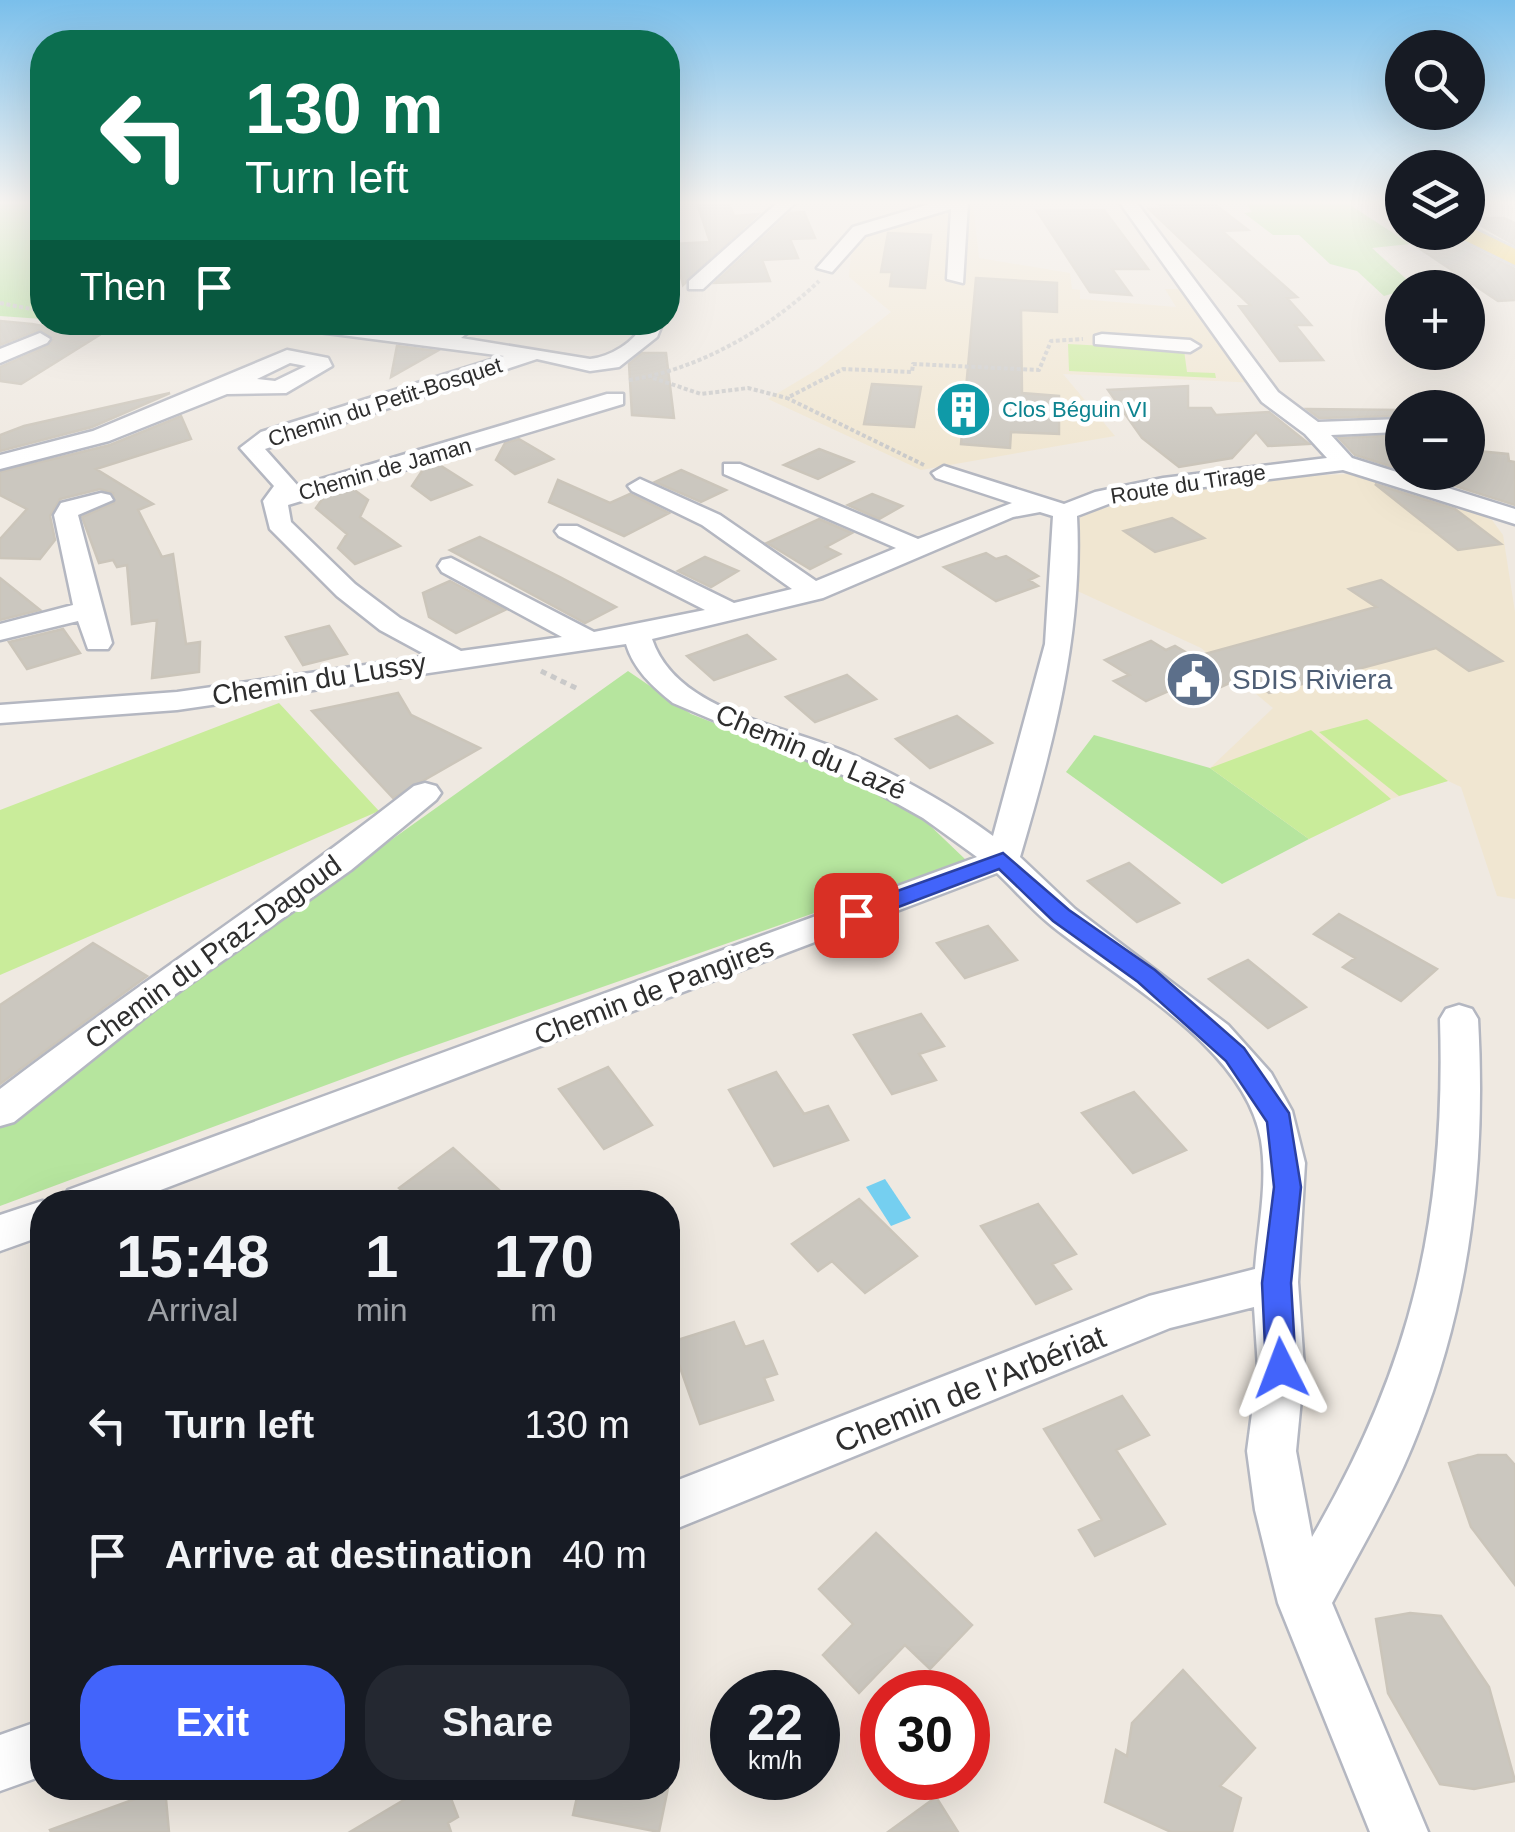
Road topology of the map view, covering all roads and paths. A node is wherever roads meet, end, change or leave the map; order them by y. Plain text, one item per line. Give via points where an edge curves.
1 (811, 288) edge
2 (1191, 288) edge
3 (0, 303) edge
4 (30, 309) edge
5 (407, 335) edge
6 (452, 335) edge
7 (647, 335) edge
8 (40, 339) dead end
9 (1102, 340) joint
10 (443, 341) junction
11 (1190, 346) dead end
12 (532, 354) junction
13 (0, 358) edge
14 (647, 378) junction
15 (223, 388) dead end
16 (616, 389) joint
17 (788, 398) junction
18 (1385, 426) edge
19 (1313, 429) junction
20 (0, 462) edge
21 (1344, 462) junction
22 (732, 469) dead end
23 (944, 473) joint
24 (640, 486) dead end
25 (100, 500) dead end
26 (275, 501) junction
27 (1053, 508) junction
28 (1514, 524) edge
29 (568, 531) dead end
30 (920, 548) junction
31 (451, 566) dead end
32 (814, 592) junction
33 (88, 610) junction
34 (733, 612) junction
35 (0, 632) edge
36 (638, 634) junction
37 (586, 639) junction
38 (98, 643) dead end
39 (454, 659) junction
40 (0, 714) edge
41 (425, 793) dead end
42 (1003, 860) junction
43 (1460, 1019) dead end
44 (0, 1110) edge
45 (115, 1190) edge
46 (30, 1222) edge
47 (0, 1233) edge
48 (1276, 1283) junction
49 (680, 1503) edge
50 (1304, 1603) junction
51 (30, 1752) edge
52 (0, 1763) edge
53 (1398, 1832) edge

1 - 14 path via 739,340
2 - 19 street via 1270,397
3 - 4 path
5 - 10 street
6 - 10 street
7 - 12 street via 612,362 590,366
8 - 13 street
9 - 11 street
9 - 17 path via 1050,341 1039,370 913,364 912,372 843,369
10 - 12 street
12 - 26 street, Chemin du Petit-Bosquet via 270,437 251,448 288,485
14 - 16 path
14 - 17 path via 701,394 748,388
15 - 20 street via 102,436
16 - 26 street, Chemin de Jaman
17 - 23 path
18 - 19 street
19 - 21 street
21 - 27 street, Route du Tirage via 1163,484
21 - 28 street, Route du Tirage
22 - 30 street
23 - 27 street
24 - 32 street via 711,520
25 - 33 street via 66,515
26 - 39 street, Chemin de Jaman via 279,524 346,590
27 - 30 street, Route du Tirage via 1006,511
27 - 42 street via 1065,583 1052,681
29 - 34 street
30 - 32 street, Route du Tirage
31 - 37 street
32 - 34 street, Route du Tirage
33 - 35 street
33 - 38 street
34 - 36 street, Route du Tirage
36 - 37 street, Chemin du Lussy
36 - 42 street, Chemin du Lazé via 640,655 670,687 717,715 915,794
37 - 39 street, Chemin du Lussy
39 - 40 street, Chemin du Lussy via 177,701
41 - 44 street, Chemin du Praz-Dagoud
42 - 45 street, Chemin de Pangires
42 - 48 street via 1235,1055 1280,1120 1288,1187
43 - 50 street via 1465,1100 1438,1306 1393,1435
46 - 47 street
48 - 49 street, Chemin de l'Arbériat via 1165,1310
48 - 50 street via 1281,1368 1271,1459
50 - 53 street
51 - 52 street

